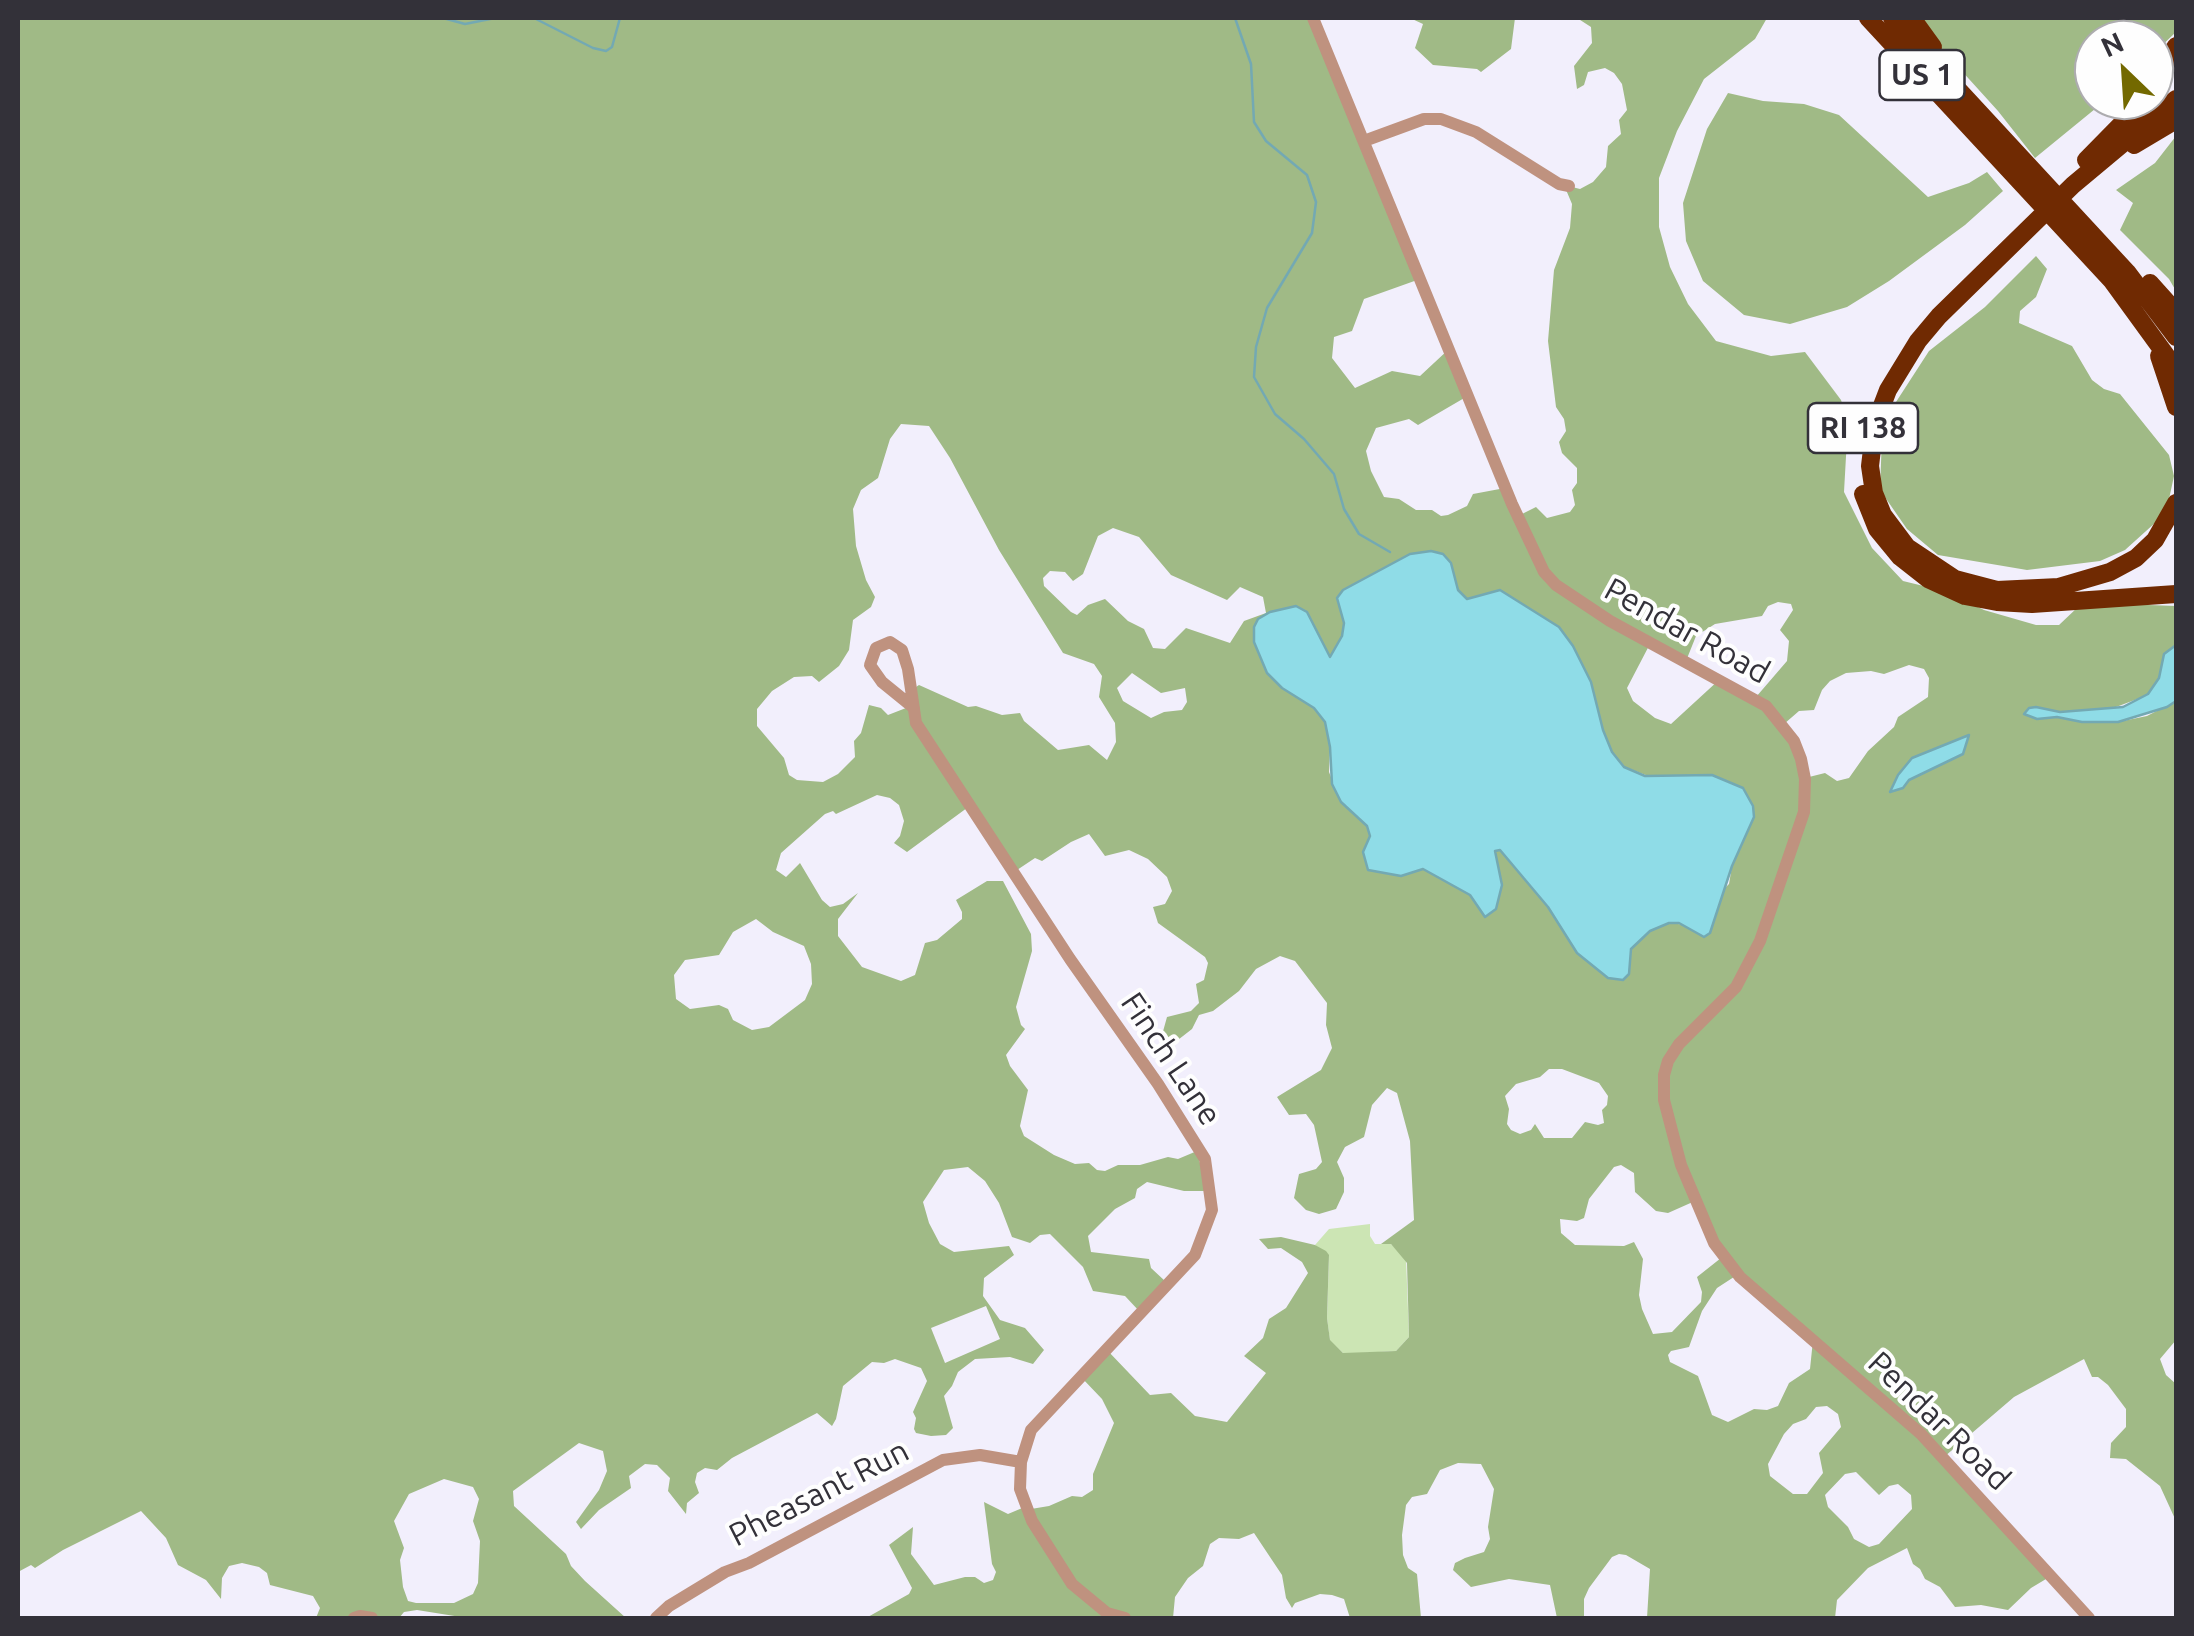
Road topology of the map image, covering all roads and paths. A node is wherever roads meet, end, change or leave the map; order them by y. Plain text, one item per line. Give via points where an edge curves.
1 (1313, 18) edge
2 (1868, 18) edge
3 (1892, 18) edge
4 (1912, 18) edge
5 (2176, 100) edge
6 (2123, 120) edge
7 (2176, 120) edge
8 (1990, 123) junction
9 (1364, 141) junction
10 (2098, 163) junction
11 (2019, 167) junction
12 (1569, 186) dead end
13 (2072, 224) junction
14 (2176, 312) edge
15 (2145, 324) junction
16 (2176, 337) edge
17 (2176, 369) edge
18 (2176, 408) edge
19 (2176, 503) edge
20 (2176, 594) edge
21 (914, 708) junction
22 (1021, 1462) junction
23 (354, 1618) edge
24 (372, 1618) edge
25 (656, 1618) edge
26 (1125, 1618) edge
27 (2088, 1618) edge

1 - 9 street, Pendar Road
2 - 11 highway, US 1
3 - 8 highway, US 1
4 - 8 highway
5 - 10 highway
6 - 20 highway, RI 138 via 1912,330 1872,402 1858,469 1871,518 1891,548 1917,571 1965,596 2032,604
7 - 10 highway
8 - 11 highway, US 1
9 - 12 street via 1441,119
9 - 27 street, Pendar Road via 1544,572 1610,621 1766,706 1801,759 1804,812 1760,941 1736,988 1679,1044 1664,1075 1682,1164 1714,1243 1740,1277 1921,1434
10 - 19 highway via 1918,341 1875,424 1874,492 1889,526 1916,556 1955,579 1997,590 2059,587 2110,572 2155,540
11 - 13 highway, US 1
13 - 14 highway via 2119,250
13 - 15 highway, US 1
13 - 16 highway, US 1 via 2127,272
15 - 17 highway, US 1
15 - 18 highway
21 - 21 street, Finch Lane via 902,650 890,642 876,648 870,665
21 - 22 street, Finch Lane via 916,723 1205,1159 1212,1210 1195,1255 1031,1430
22 - 25 street, Pheasant Run via 980,1454 942,1460 725,1572
22 - 26 street via 1020,1489 1032,1522 1072,1584 1107,1614
23 - 24 street

